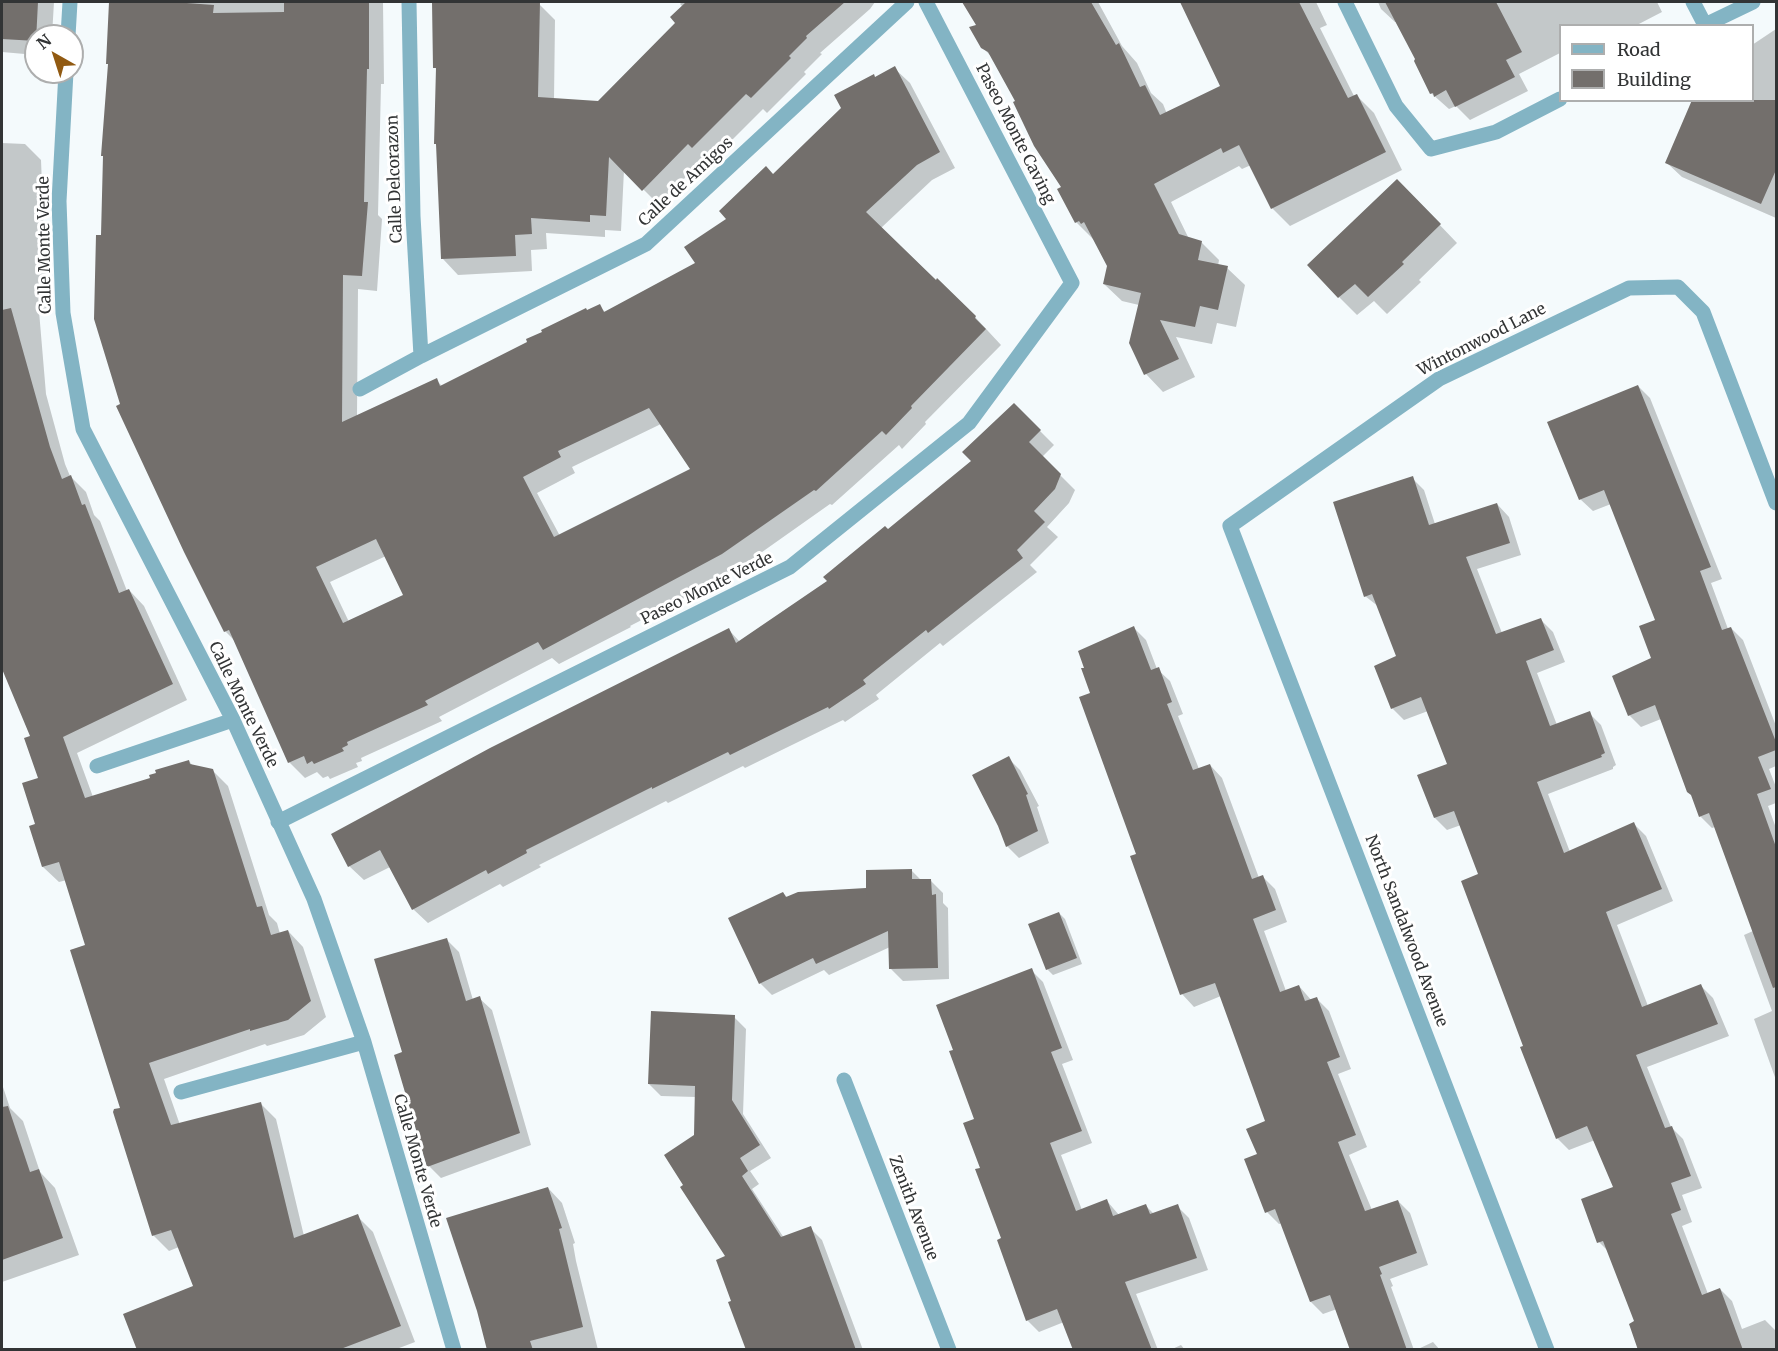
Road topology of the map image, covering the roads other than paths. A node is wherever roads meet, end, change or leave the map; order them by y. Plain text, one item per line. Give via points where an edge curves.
1 (70, 2) edge
2 (409, 2) edge
3 (907, 2) edge
4 (926, 2) edge
5 (1345, 2) edge
6 (1694, 2) edge
7 (1753, 2) edge
8 (69, 24) edge
9 (1704, 24) edge
10 (1706, 24) edge
11 (65, 84) edge
12 (1559, 100) edge
13 (1072, 284) joint
14 (421, 356) junction
15 (360, 389) dead end
16 (1776, 503) edge
17 (1230, 526) joint
18 (233, 720) junction
19 (97, 766) dead end
20 (278, 822) junction
21 (364, 1042) junction
22 (844, 1080) dead end
23 (181, 1092) dead end
24 (454, 1350) edge
25 (949, 1350) edge
26 (1547, 1350) edge

1 - 8 street
2 - 14 street, Calle Delcorazon via 413,216
3 - 14 street, Calle de Amigos via 646,244
4 - 13 street, Paseo Monte Caving
5 - 12 street via 1396,106 1431,149 1496,132
6 - 9 street
7 - 10 street
11 - 18 street, Calle Monte Verde via 59,201 63,313 83,429
13 - 20 street, Paseo Monte Verde via 969,423 790,567
14 - 15 street, Calle de Amigos
16 - 17 street, Wintonwood Lane via 1703,312 1678,286 1629,288 1439,379
17 - 26 street, North Sandalwood Avenue
18 - 19 street
18 - 20 street, Calle Monte Verde
20 - 21 street, Calle Monte Verde via 314,899
21 - 23 street
21 - 24 street, Calle Monte Verde
22 - 25 street, Zenith Avenue

